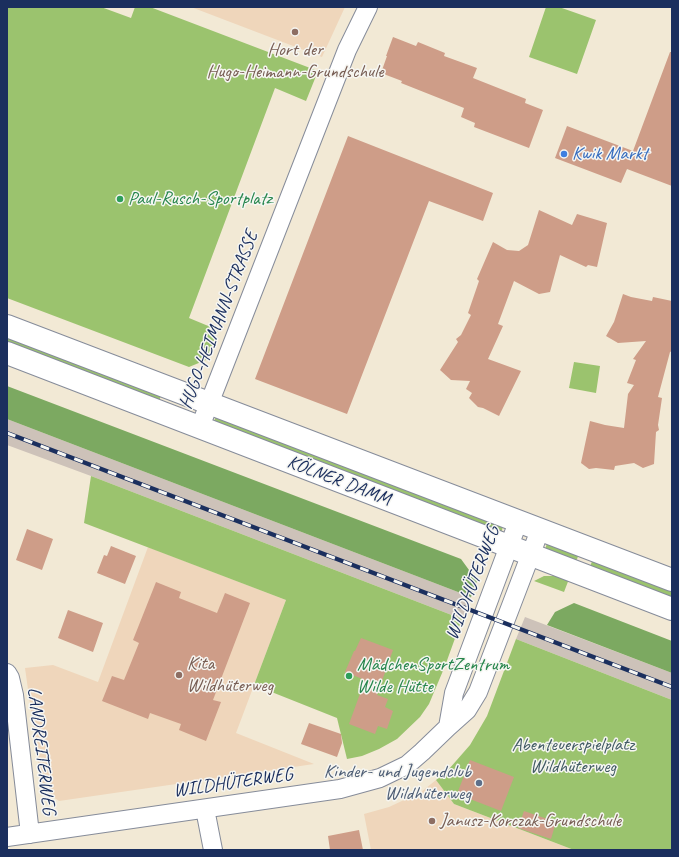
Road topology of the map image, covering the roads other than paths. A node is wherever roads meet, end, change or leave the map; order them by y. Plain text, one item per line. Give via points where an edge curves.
1 (368, 7) edge
2 (7, 326) edge
3 (7, 353) edge
4 (209, 403) junction
5 (200, 427) junction
6 (518, 522) junction
7 (540, 530) junction
8 (509, 546) junction
9 (530, 555) junction
10 (672, 580) edge
11 (672, 609) edge
12 (7, 673) edge
13 (448, 727) junction
14 (205, 809) junction
15 (30, 834) junction
16 (7, 838) edge
17 (213, 850) edge

1 - 4 street, HUGO-HEIMANN-STRASSE via 347,50
2 - 4 street, KÖLNER DAMM
3 - 5 street, KÖLNER DAMM
4 - 5 street, HUGO-HEIMANN-STRASSE
4 - 6 street, KÖLNER DAMM
5 - 8 street, KÖLNER DAMM
6 - 7 street, KÖLNER DAMM
6 - 8 street, WILDHÜTERWEG
7 - 9 street, WILDHÜTERWEG
7 - 10 street, KÖLNER DAMM
8 - 9 street, KÖLNER DAMM
8 - 13 street, WILDHÜTERWEG via 454,692
9 - 11 street, KÖLNER DAMM
9 - 13 street, WILDHÜTERWEG via 478,692 467,710
12 - 15 street, LANDREITERWEG via 14,695
13 - 14 street, WILDHÜTERWEG via 406,765 380,778 340,789
14 - 15 street, WILDHÜTERWEG
14 - 17 street
15 - 16 street, WILDHÜTERWEG

